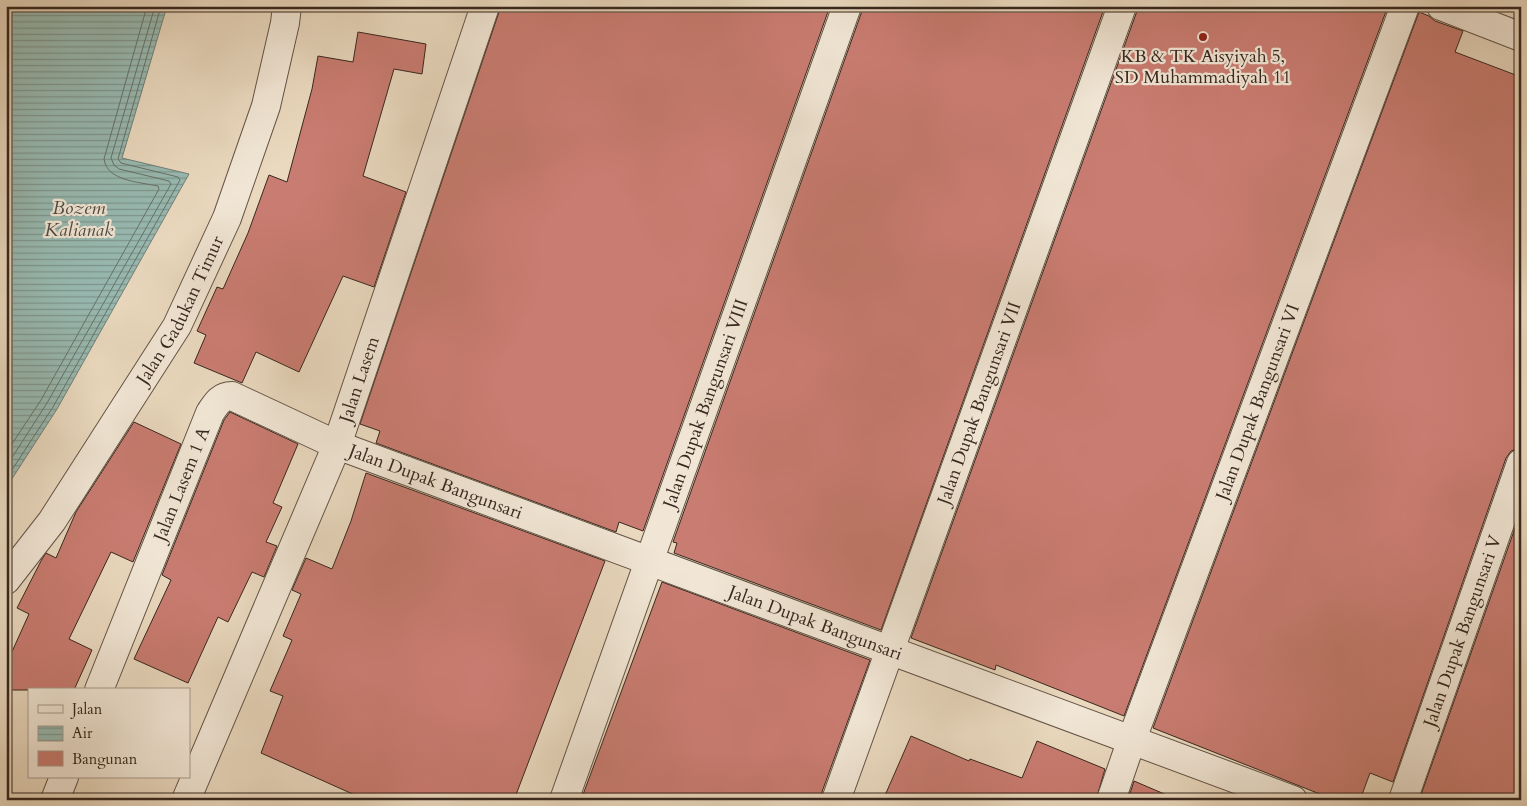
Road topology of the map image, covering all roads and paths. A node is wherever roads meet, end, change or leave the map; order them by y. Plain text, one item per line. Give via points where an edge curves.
1 (286, 6) edge
2 (485, 6) edge
3 (847, 6) edge
4 (1122, 6) edge
5 (1405, 6) edge
6 (1441, 6) edge
7 (1521, 37) edge
8 (337, 445) junction
9 (1521, 463) edge
10 (650, 561) junction
11 (6, 580) edge
12 (890, 650) junction
13 (100, 688) edge
14 (1132, 739) junction
15 (64, 778) edge
16 (55, 800) edge
17 (186, 800) edge
18 (564, 800) edge
19 (836, 800) edge
20 (1111, 800) edge
21 (1293, 800) edge
22 (1402, 800) edge

1 - 11 street, Jalan Gadukan Timur via 266,106 227,218 176,326 52,521
2 - 8 street, Jalan Lasem
3 - 10 street, Jalan Dupak Bangunsari VIII
4 - 12 street, Jalan Dupak Bangunsari VII
5 - 14 street, Jalan Dupak Bangunsari VI
6 - 7 street
8 - 10 street, Jalan Dupak Bangunsari
8 - 13 street, Jalan Lasem 1 A via 232,396 221,398 210,414
8 - 17 street, Jalan Lasem
9 - 22 street, Jalan Dupak Bangunsari V
10 - 12 street, Jalan Dupak Bangunsari
10 - 18 street, Jalan Dupak Bangunsari VIII
12 - 14 street, Jalan Dupak Bangunsari
12 - 19 street, Jalan Dupak Bangunsari VII
14 - 20 street, Jalan Dupak Bangunsari VI
14 - 21 street, Jalan Dupak Bangunsari
15 - 16 street

